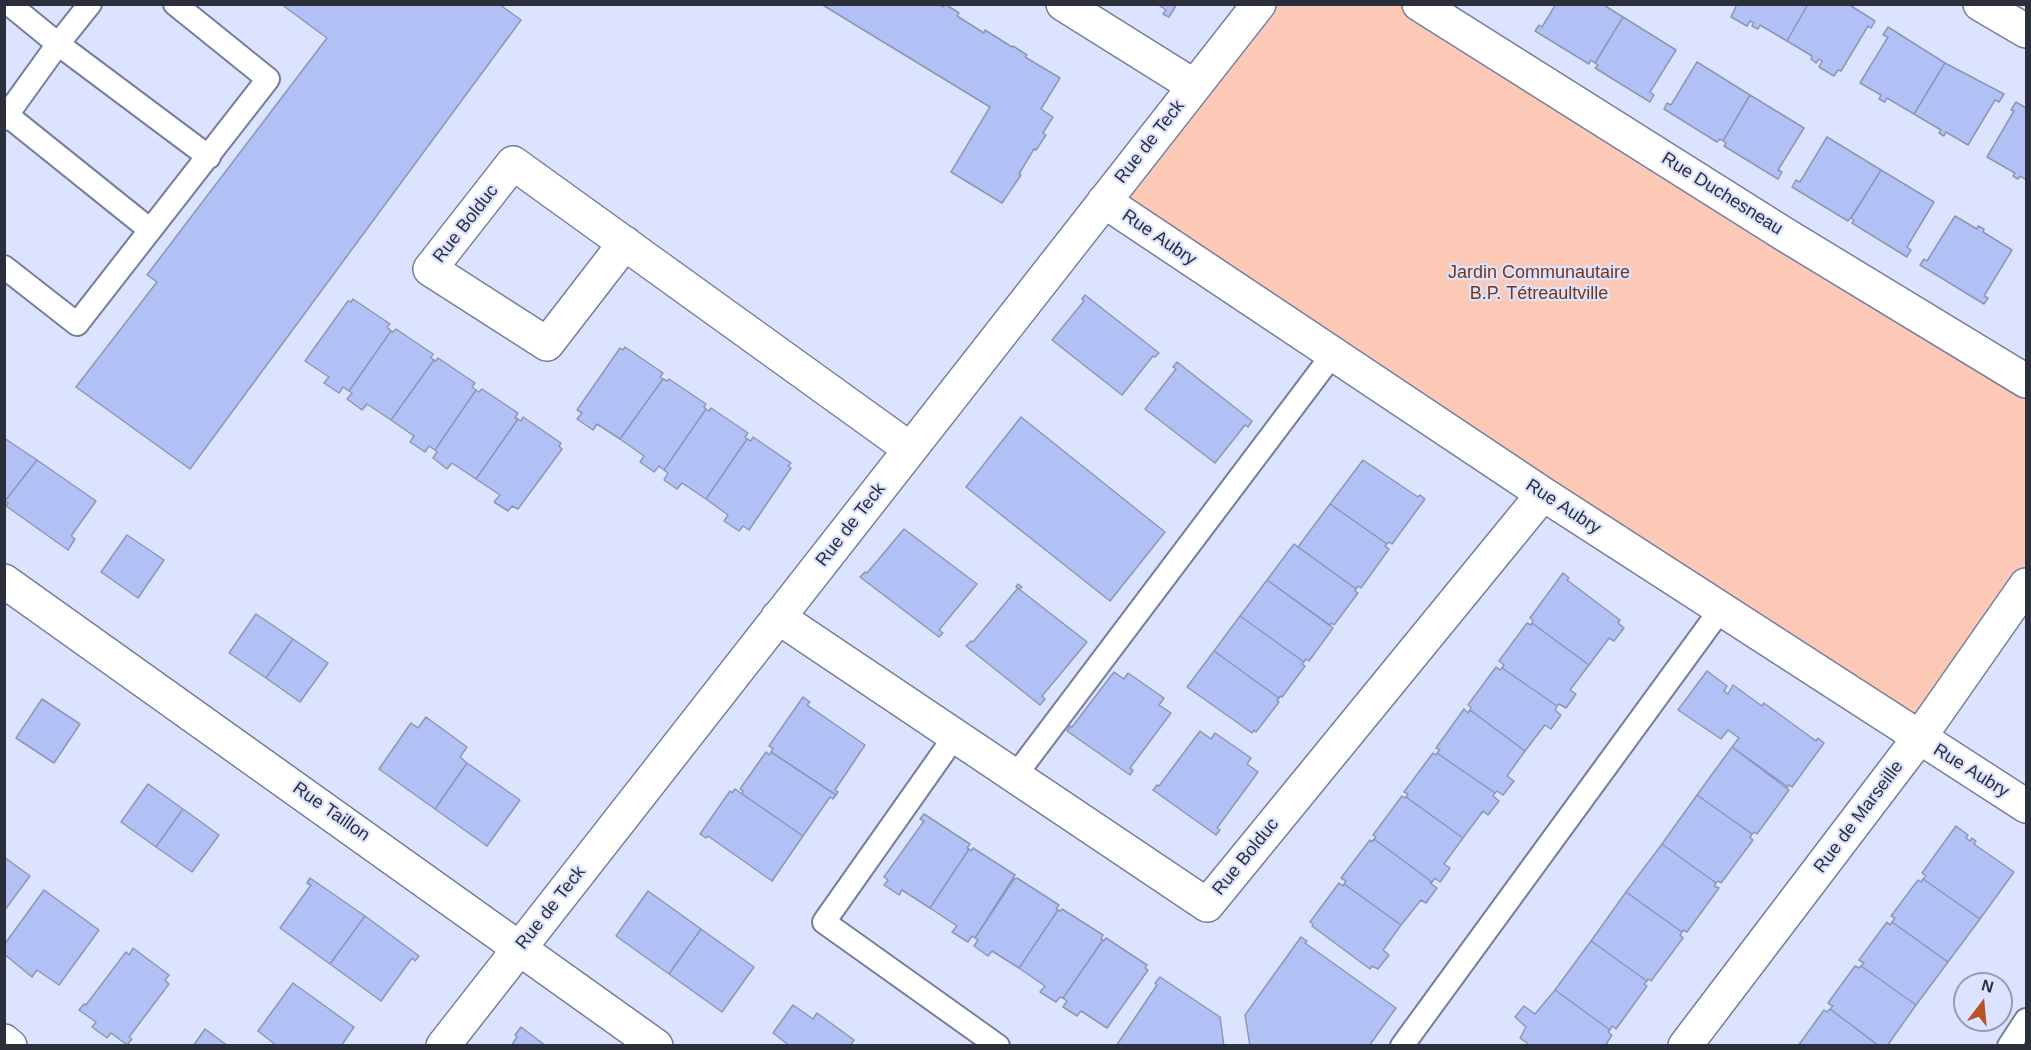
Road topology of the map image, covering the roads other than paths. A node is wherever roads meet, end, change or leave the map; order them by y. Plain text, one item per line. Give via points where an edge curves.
1 (9, 4) edge
2 (90, 4) edge
3 (175, 4) edge
4 (1063, 4) edge
5 (1258, 4) edge
6 (1419, 4) edge
7 (1980, 4) edge
8 (2026, 31) edge
9 (58, 44) junction
10 (1194, 86) junction
11 (6, 117) edge
12 (209, 156) junction
13 (1104, 201) junction
14 (149, 229) junction
15 (625, 243) junction
16 (4, 267) edge
17 (1333, 354) junction
18 (2026, 381) edge
19 (910, 449) junction
20 (1544, 494) junction
21 (4, 581) edge
22 (2026, 585) edge
23 (1721, 609) junction
24 (778, 617) junction
25 (955, 736) junction
26 (1919, 738) junction
27 (1015, 776) junction
28 (2026, 806) edge
29 (520, 947) junction
30 (2026, 1020) edge
31 (4, 1041) edge
32 (10, 1046) edge
33 (443, 1046) edge
34 (656, 1046) edge
35 (998, 1046) edge
36 (1402, 1046) edge
37 (1685, 1046) edge
38 (2009, 1046) edge

1 - 9 lane
2 - 9 lane
3 - 12 lane via 268,79
4 - 10 street
5 - 10 street, Rue de Teck
6 - 18 street, Rue Duchesneau
7 - 8 street
9 - 11 lane
9 - 12 lane
10 - 13 street, Rue de Teck
11 - 14 lane
12 - 14 lane
13 - 17 street, Rue Aubry
13 - 19 street, Rue de Teck
14 - 16 lane via 77,324
15 - 15 street, Rue Bolduc via 547,344 430,269 513,163
15 - 19 street, Rue Bolduc
17 - 20 street, Rue Aubry
17 - 27 lane
19 - 24 street, Rue de Teck
20 - 23 street, Rue Aubry
20 - 27 street, Rue Bolduc via 1207,905
21 - 29 street, Rue Taillon
22 - 26 street, Rue de Marseille
23 - 26 street, Rue Aubry
23 - 36 lane
24 - 25 street, Rue Bolduc
24 - 29 street, Rue de Teck
25 - 27 street, Rue Bolduc
25 - 35 lane via 824,922
26 - 28 street, Rue Aubry
26 - 37 street, Rue de Marseille
29 - 33 street, Rue de Teck
29 - 34 street, Rue Taillon
30 - 38 lane
31 - 32 street

